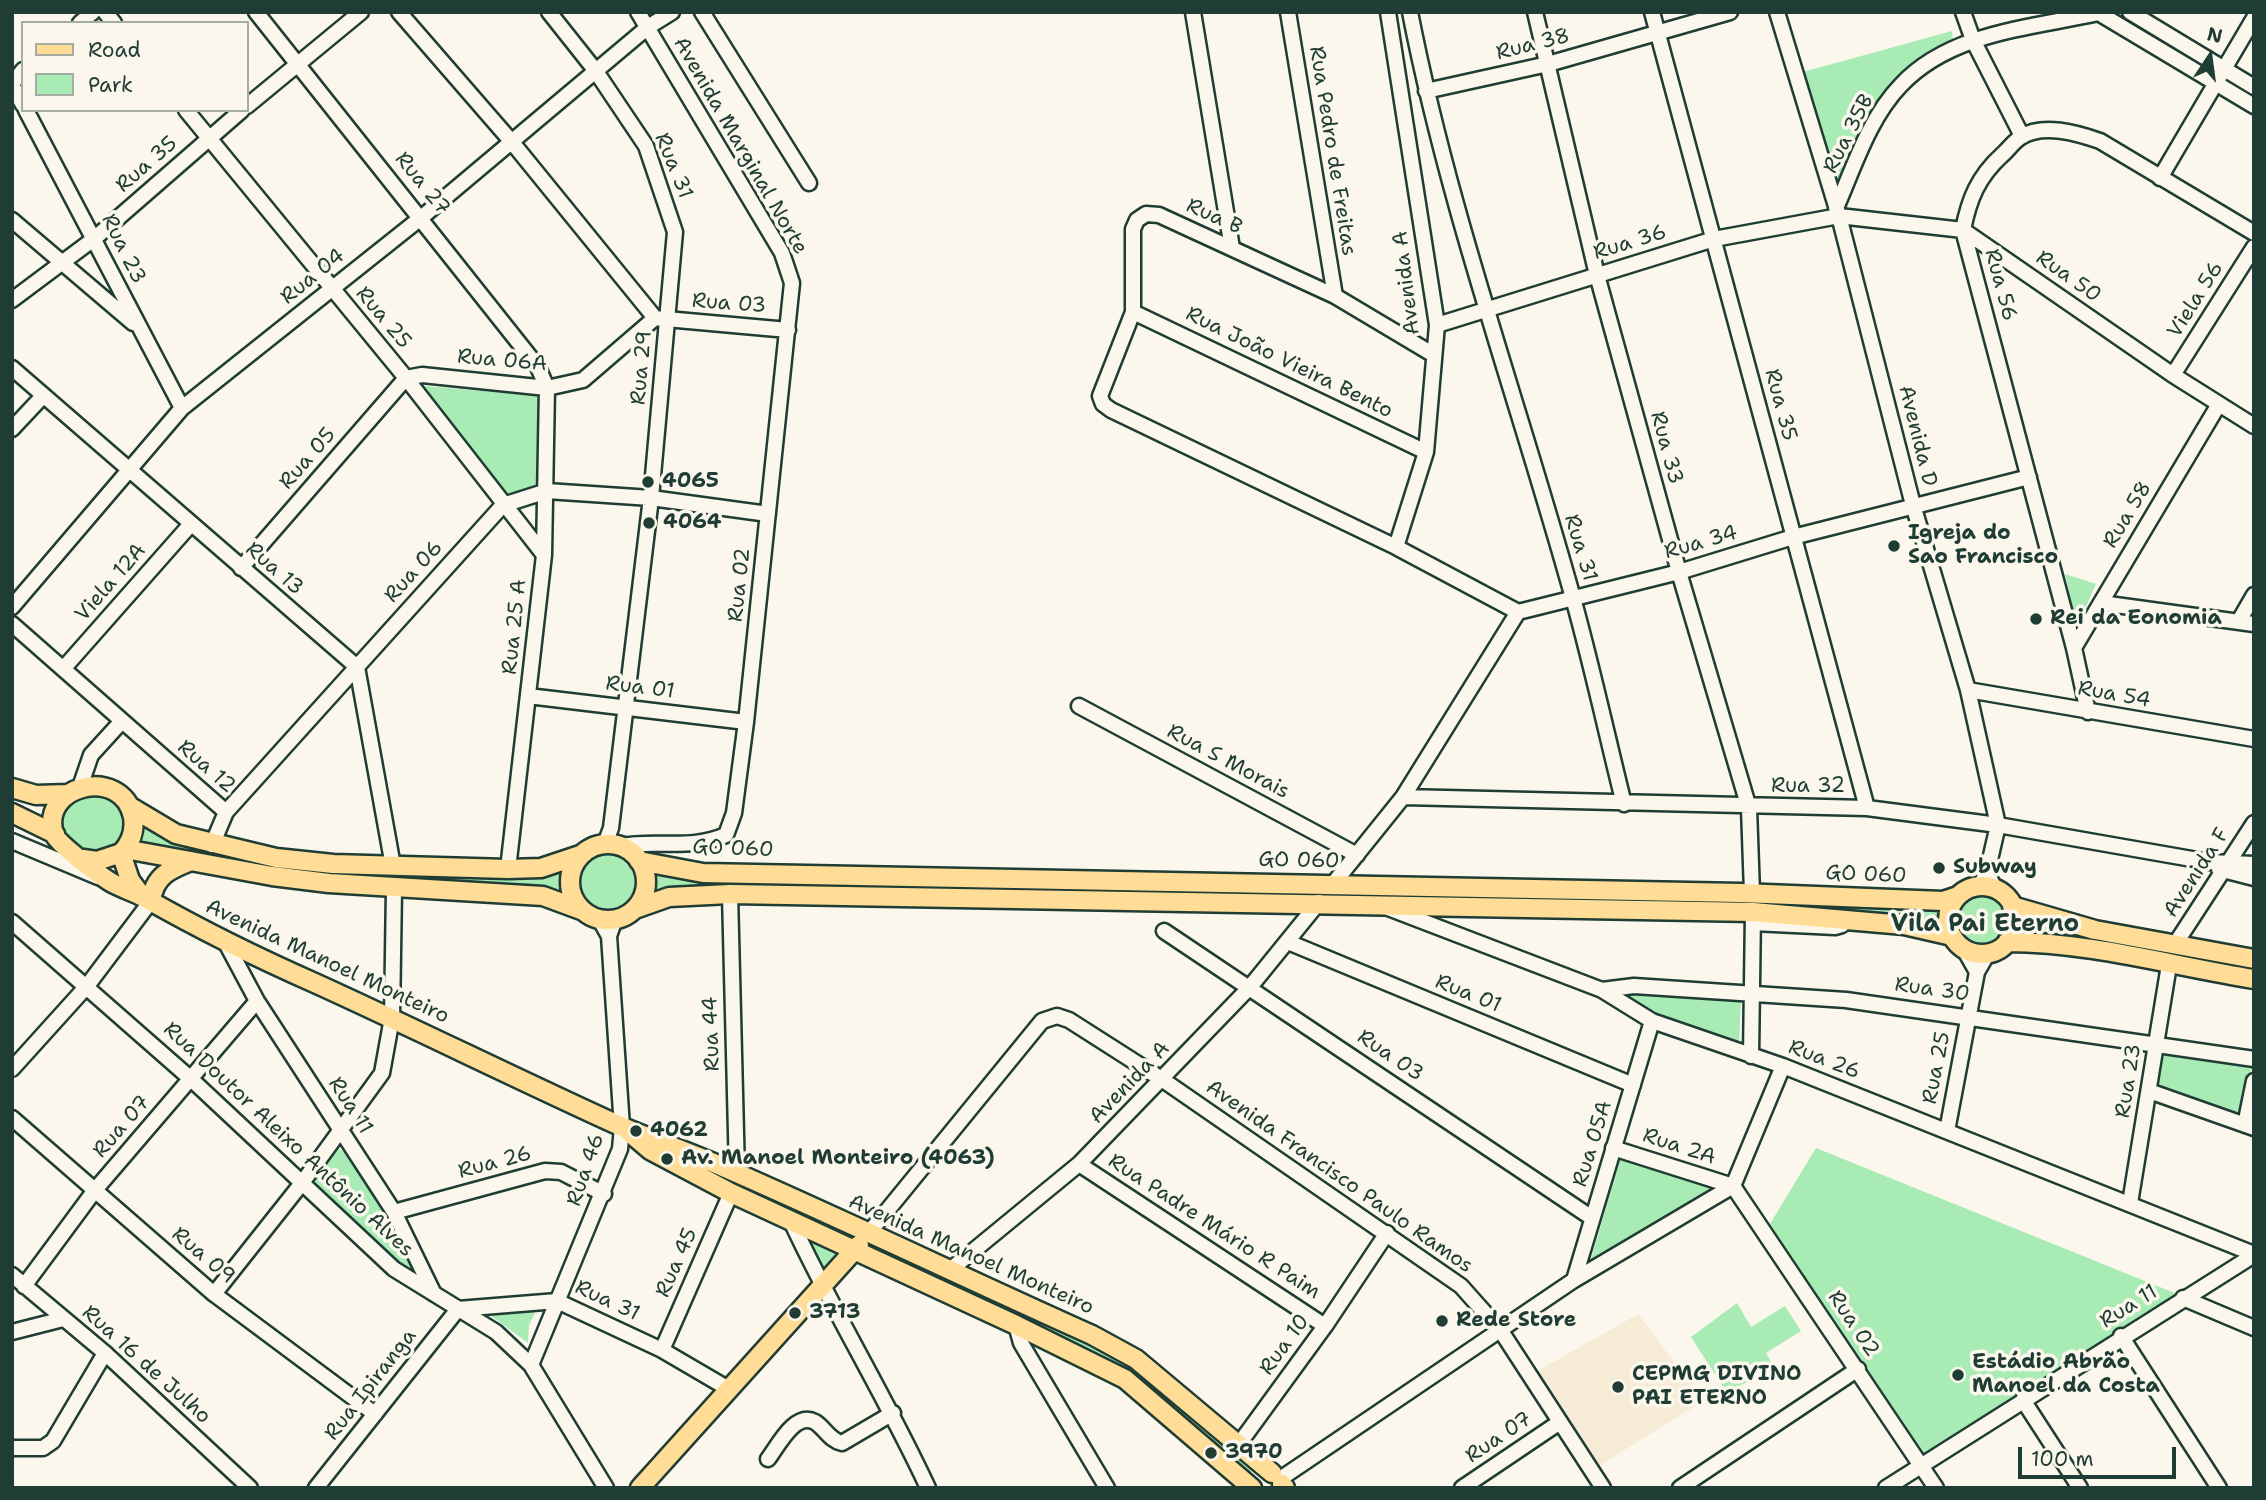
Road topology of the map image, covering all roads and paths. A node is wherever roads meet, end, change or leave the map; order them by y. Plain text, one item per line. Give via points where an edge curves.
1 (256, 12) edge
2 (361, 12) edge
3 (399, 12) edge
4 (550, 12) edge
5 (638, 12) edge
6 (672, 12) edge
7 (702, 12) edge
8 (1193, 12) edge
9 (1288, 12) edge
10 (1388, 12) edge
11 (1410, 12) edge
12 (1535, 12) edge
13 (1653, 12) edge
14 (1730, 12) edge
15 (1777, 12) edge
16 (1963, 12) edge
17 (2130, 12) edge
18 (2098, 13) edge
19 (2254, 18) edge
20 (648, 27) junction
21 (1658, 33) junction
22 (1973, 40) junction
23 (297, 63) junction
24 (1548, 64) junction
25 (595, 69) junction
26 (1422, 69) junction
27 (2222, 69) junction
28 (1398, 72) junction
29 (16, 77) edge
30 (2213, 84) junction
31 (2254, 87) edge
32 (1426, 91) junction
33 (21, 97) edge
34 (248, 105) edge
35 (2254, 106) edge
36 (27, 112) edge
37 (188, 112) edge
38 (240, 112) edge
39 (2022, 136) junction
40 (209, 138) junction
41 (511, 141) junction
42 (2160, 178) junction
43 (809, 183) dead end
44 (1837, 212) junction
45 (422, 217) junction
46 (12, 219) edge
47 (1963, 230) junction
48 (2254, 233) edge
49 (95, 238) junction
50 (1714, 239) junction
51 (2254, 247) edge
52 (1232, 248) junction
53 (64, 261) junction
54 (1597, 275) junction
55 (332, 289) junction
56 (1335, 296) junction
57 (12, 300) edge
58 (1484, 308) junction
59 (1133, 312) junction
60 (661, 319) junction
61 (1437, 324) junction
62 (139, 329) junction
63 (788, 330) junction
64 (1434, 355) junction
65 (12, 368) edge
66 (2173, 375) junction
67 (406, 378) junction
68 (547, 388) junction
69 (42, 397) junction
70 (2219, 404) junction
71 (182, 408) junction
72 (2254, 426) edge
73 (12, 429) edge
74 (1426, 452) junction
75 (128, 471) junction
76 (2029, 477) junction
77 (547, 491) junction
78 (651, 498) junction
79 (503, 505) junction
80 (1913, 505) junction
81 (768, 514) junction
82 (191, 524) junction
83 (1793, 537) junction
84 (1396, 547) junction
85 (544, 555) junction
86 (241, 568) junction
87 (1679, 572) junction
88 (2254, 595) edge
89 (1573, 598) junction
90 (2101, 603) junction
91 (12, 607) edge
92 (1518, 612) junction
93 (2246, 622) edge
94 (12, 624) edge
95 (2074, 648) junction
96 (357, 667) junction
97 (63, 669) junction
98 (1968, 690) junction
99 (528, 696) junction
100 (1079, 706) dead end
101 (627, 708) junction
102 (2088, 712) junction
103 (122, 721) junction
104 (746, 722) junction
105 (2254, 739) edge
106 (12, 788) edge
107 (74, 790) junction
108 (1403, 797) junction
109 (1624, 804) junction
110 (129, 806) junction
111 (1749, 808) junction
112 (1867, 808) junction
113 (226, 812) junction
114 (12, 813) edge
115 (2254, 823) edge
116 (1998, 825) junction
117 (55, 834) junction
118 (12, 841) edge
119 (212, 845) junction
120 (623, 846) junction
121 (123, 851) junction
122 (580, 855) junction
123 (1357, 855) junction
124 (83, 859) junction
125 (191, 860) junction
126 (2254, 864) edge
127 (393, 866) junction
128 (2227, 867) junction
129 (508, 869) junction
130 (2254, 878) edge
131 (107, 880) junction
132 (1987, 883) junction
133 (1333, 884) junction
134 (394, 889) junction
135 (1752, 893) junction
136 (730, 894) junction
137 (1958, 896) junction
138 (146, 898) junction
139 (1319, 902) junction
140 (1380, 905) junction
141 (2012, 905) junction
142 (635, 909) junction
143 (581, 910) junction
144 (1753, 918) junction
145 (12, 922) edge
146 (608, 925) junction
147 (1164, 931) dead end
148 (1288, 942) junction
149 (1958, 942) junction
150 (2007, 942) junction
151 (226, 943) junction
152 (2174, 946) junction
153 (1987, 953) junction
154 (2254, 959) edge
155 (2169, 965) junction
156 (1977, 972) junction
157 (2254, 979) edge
158 (87, 986) junction
159 (1250, 987) junction
160 (1602, 990) junction
161 (1753, 992) junction
162 (257, 1001) junction
163 (1969, 1016) junction
164 (392, 1018) junction
165 (1652, 1021) junction
166 (2157, 1045) junction
167 (1751, 1056) junction
168 (2254, 1059) edge
169 (1783, 1066) junction
170 (12, 1069) edge
171 (191, 1079) junction
172 (1163, 1080) junction
173 (2254, 1081) edge
174 (1633, 1085) junction
175 (2149, 1091) junction
176 (12, 1118) edge
177 (2249, 1126) edge
178 (622, 1127) junction
179 (341, 1130) junction
180 (1947, 1131) junction
181 (1613, 1148) junction
182 (1079, 1164) junction
183 (720, 1165) junction
184 (737, 1173) junction
185 (302, 1183) junction
186 (712, 1183) junction
187 (1733, 1186) junction
188 (95, 1191) junction
189 (731, 1193) junction
190 (604, 1194) junction
191 (2130, 1203) junction
192 (394, 1212) junction
193 (1592, 1217) junction
194 (791, 1221) junction
195 (1387, 1233) junction
196 (868, 1234) junction
197 (854, 1252) junction
198 (2254, 1254) edge
199 (950, 1270) junction
200 (12, 1275) edge
201 (1574, 1280) junction
202 (821, 1285) junction
203 (24, 1286) junction
204 (214, 1294) junction
205 (433, 1294) junction
206 (2183, 1298) junction
207 (41, 1300) junction
208 (557, 1301) junction
209 (458, 1309) junction
210 (62, 1319) junction
211 (1016, 1325) junction
212 (1325, 1326) junction
213 (33, 1327) junction
214 (2253, 1328) edge
215 (1501, 1331) junction
216 (12, 1332) edge
217 (2121, 1336) junction
218 (662, 1350) junction
219 (105, 1353) junction
220 (531, 1365) junction
221 (1858, 1369) junction
222 (727, 1388) junction
223 (2023, 1399) junction
224 (893, 1413) junction
225 (375, 1414) junction
226 (1560, 1422) junction
227 (1239, 1444) junction
228 (12, 1448) edge
229 (768, 1459) dead end
230 (1921, 1465) junction
231 (1280, 1482) edge
232 (250, 1488) edge
233 (316, 1488) edge
234 (606, 1488) edge
235 (640, 1488) edge
236 (928, 1488) edge
237 (1107, 1488) edge
238 (1253, 1488) edge
239 (1462, 1488) edge
240 (1603, 1488) edge
241 (1680, 1488) edge
242 (1886, 1488) edge
243 (1936, 1488) edge
244 (2081, 1488) edge
245 (2219, 1488) edge

1 - 23 street, Rua 27
2 - 23 street
3 - 41 street, Rua 29
4 - 25 street, Rua 31
5 - 20 street, Avenida Marginal Norte
6 - 20 street, Rua 04
7 - 43 street
8 - 52 street
9 - 56 street, Rua Pedro de Freitas
10 - 28 street, Avenida A
11 - 26 street
12 - 24 street, Rua 33
13 - 21 street, Rua 35
14 - 21 street, Rua 38
15 - 44 street, Avenida D
16 - 22 street
17 - 27 street
18 - 22 street, Rua 35B
18 - 30 street
19 - 27 street
20 - 25 street, Rua 04
20 - 63 street, Avenida Marginal Norte via 782,253 792,284
21 - 24 street, Rua 38
21 - 50 street, Rua 35
22 - 39 street
22 - 44 street, Rua 35B via 1942,52 1901,85 1868,135
23 - 34 street
23 - 45 street, Rua 27
24 - 32 street, Rua 38
24 - 54 street, Rua 33
25 - 41 street, Rua 04
25 - 60 street, Rua 31 via 646,146 676,232
26 - 28 street
26 - 32 street
27 - 30 street
27 - 31 street
28 - 61 street, Avenida A
29 - 33 street
30 - 35 street
30 - 42 street
32 - 58 street
36 - 49 street, Rua 23
37 - 40 street, Rua 25
38 - 40 street, Rua 35
39 - 42 street via 2074,132 2100,141
39 - 47 street, Rua 56 via 1988,168 1975,188
40 - 49 street, Rua 35
40 - 55 street, Rua 25
41 - 45 street, Rua 04
41 - 60 street, Rua 29
42 - 48 street
44 - 47 street, Rua 50
44 - 50 street, Rua 36
44 - 80 street, Avenida D
45 - 55 street, Rua 04
45 - 68 street, Rua 27 via 538,367
46 - 53 street
47 - 66 street, Rua 50
47 - 76 street, Rua 56
49 - 53 street, Rua 35
49 - 62 street, Rua 23
50 - 54 street, Rua 36
50 - 83 street, Rua 35
51 - 66 street, Viela 56
52 - 56 street, Rua B
52 - 59 street, Rua B via 1159,215 1146,214 1133,229
53 - 57 street, Rua 35
53 - 62 street
54 - 58 street, Rua 36
54 - 87 street, Rua 33
55 - 67 street, Rua 25
55 - 71 street, Rua 04
56 - 64 street, Rua B
58 - 61 street, Rua 36
58 - 89 street, Rua 31
59 - 74 street, Rua João Vieira Bento
59 - 84 street, Rua B via 1100,396 1103,404
60 - 63 street, Rua 03
60 - 68 street, Rua 06A via 583,380
60 - 78 street, Rua 29
61 - 64 street, Avenida A
62 - 71 street, Rua 23
63 - 81 street, Avenida Marginal Norte
64 - 74 street, Avenida A
65 - 69 street, Rua 13
66 - 70 street, Rua 50
67 - 68 street, Rua 06A via 422,374
67 - 79 street, Rua 25
67 - 86 street, Rua 05
68 - 77 street, Rua 25 A
69 - 73 street
69 - 75 street, Rua 13
70 - 72 street, Rua 50
70 - 90 street, Rua 58
71 - 75 street, Rua 04
74 - 84 street, Avenida A
75 - 82 street, Rua 13
75 - 91 street, Rua 04
76 - 80 street, Rua 34
76 - 95 street, Rua 56
77 - 78 street
77 - 79 street
77 - 85 street, Rua 25 A
78 - 81 street
78 - 101 street, Rua 29
79 - 85 street, Rua 25
79 - 96 street, Rua 06
80 - 83 street, Rua 34
80 - 98 street, Avenida D
81 - 104 street, Rua 02
82 - 86 street, Rua 13
82 - 97 street, Viela 12A
83 - 87 street, Rua 34
83 - 112 street, Rua 35
84 - 92 street
85 - 99 street, Rua 25 A
86 - 96 street, Rua 13
87 - 89 street, Rua 34
87 - 111 street, Rua 33
88 - 93 street
89 - 92 street, Rua 34
89 - 109 street, Rua 31
90 - 93 street
90 - 95 street, Rua 58
92 - 108 street
94 - 97 street, Rua 12
95 - 102 street, Rua 56
96 - 113 street, Rua 12
96 - 127 street
97 - 103 street, Rua 12
98 - 102 street, Rua 54
98 - 116 street, Avenida D
99 - 101 street, Rua 01
99 - 129 street, Rua 25 A
100 - 123 street, Rua S Morais
101 - 104 street, Rua 01
101 - 120 street, Rua 29
102 - 105 street, Rua 54
103 - 107 street via 91,755
103 - 113 street, Rua 12
104 - 120 street, Rua 02 via 734,813 726,835 704,845
106 - 107 main road via 36,795
107 - 110 main road via 107,787
107 - 117 main road via 59,804 53,820
108 - 109 street, Rua 32
108 - 123 street
109 - 111 street, Rua 32
110 - 119 main road via 176,834
110 - 121 main road via 133,833
111 - 112 street, Rua 32
111 - 135 street, Rua 33
112 - 116 street, Rua 32
113 - 119 street
114 - 117 main road
115 - 128 street, Avenida F
116 - 128 street, Rua 32
116 - 132 street, Avenida D
117 - 124 main road via 62,845
118 - 131 street, Avenida Manoel Monteiro
119 - 127 main road via 276,858
120 - 122 main road
120 - 133 main road, GO 060 via 703,873
120 - 142 main road via 646,877 646,889
121 - 124 main road via 97,861
121 - 125 main road
121 - 138 main road via 130,880
122 - 129 main road via 541,868
122 - 143 main road via 569,877 570,890
123 - 133 street
124 - 131 main road
125 - 134 main road via 272,876
125 - 138 main road via 159,878
126 - 128 street, Rua 32
127 - 129 main road
128 - 130 street, Rua 32
128 - 152 street, Avenida F
131 - 138 main road, Avenida Manoel Monteiro
132 - 137 main road
132 - 141 main road
133 - 135 main road, GO 060
134 - 143 main road via 543,896
134 - 164 street
135 - 137 main road, GO 060 via 1943,901
136 - 139 main road, GO 060
136 - 142 main road, GO 060 via 669,897
136 - 184 street, Rua 44
137 - 149 main road via 1948,915
138 - 151 main road, Avenida Manoel Monteiro
138 - 158 street
139 - 140 main road, GO 060
139 - 148 street, Avenida A
140 - 144 main road, GO 060
140 - 160 street, Rua 26
141 - 150 main road via 2015,925
141 - 152 main road via 2095,930
142 - 146 main road
143 - 146 main road
144 - 149 main road, GO 060 via 1904,925
144 - 161 street
145 - 158 street, Rua Doutor Aleixo Antônio Alves
146 - 178 street, Rua 46
147 - 159 street, Rua 03
148 - 159 street, Avenida A
148 - 174 street, Rua 01
149 - 153 main road
149 - 156 street
150 - 153 main road
150 - 155 main road via 2045,942
151 - 162 street, Rua 11
151 - 164 main road, Avenida Manoel Monteiro
152 - 154 main road
153 - 156 street, Rua 25
155 - 157 main road
155 - 166 street, Rua 23
156 - 163 street, Rua 25
158 - 170 street
158 - 171 street, Rua Doutor Aleixo Antônio Alves
159 - 172 street, Avenida A
159 - 193 street, Rua 03
160 - 161 street, Rua 30 via 1634,986
160 - 165 street, Rua 26
161 - 163 street, Rua 30
161 - 167 street
162 - 171 street, Rua 07
162 - 179 street, Rua 11
163 - 166 street, Rua 30
163 - 180 street, Rua 25
164 - 178 main road, Avenida Manoel Monteiro
164 - 179 street via 382,1073
165 - 167 street, Rua 26
165 - 174 street, Rua 05A
166 - 168 street, Rua 30
166 - 175 street, Rua 23
167 - 169 street, Rua 26
169 - 180 street, Rua 26
169 - 187 street
171 - 185 street, Rua Doutor Aleixo Antônio Alves
171 - 188 street, Rua 07
172 - 182 street, Avenida A
172 - 195 street, Avenida Francisco Paulo Ramos
172 - 196 street via 1069,1020 1057,1016 1042,1021
173 - 177 street
174 - 181 street, Rua 05A
175 - 177 street
175 - 191 street, Rua 23
176 - 188 street, Rua 09
178 - 183 main road, Avenida Manoel Monteiro
178 - 186 main road, Avenida Manoel Monteiro via 650,1150
178 - 190 street, Rua 46 via 620,1149
179 - 185 street
179 - 192 street, Rua 11
180 - 191 street, Rua 26
181 - 187 street, Rua 2A
181 - 193 street, Rua 05A
182 - 199 street, Avenida A
182 - 212 street, Rua Padre Mário R Paim
183 - 184 main road, Avenida Manoel Monteiro
183 - 186 main road
184 - 196 main road, Avenida Manoel Monteiro
185 - 204 street
185 - 205 street, Rua Doutor Aleixo Antônio Alves via 394,1269
186 - 189 main road, Avenida Manoel Monteiro
187 - 201 street
187 - 221 street, Rua 02
188 - 203 street, Rua 07
188 - 204 street, Rua 09
189 - 194 main road, Avenida Manoel Monteiro
189 - 218 street, Rua 45
190 - 192 street, Rua 26 via 561,1172 545,1171
190 - 208 street, Rua 46
191 - 198 street, Rua 26
192 - 205 street, Rua 11
193 - 201 street, Rua 05A
194 - 197 main road, Avenida Manoel Monteiro
194 - 202 street
195 - 212 street, Rua 10
195 - 215 street, Avenida Francisco Paulo Ramos via 1461,1286
196 - 197 main road
196 - 199 main road, Avenida Manoel Monteiro
197 - 202 main road
197 - 211 main road, Avenida Manoel Monteiro
198 - 206 street, Rua 11
199 - 227 main road, Avenida Manoel Monteiro via 1136,1359
200 - 203 street, Rua 16 de Julho
201 - 215 street
202 - 222 main road
202 - 224 street
203 - 207 street, Rua 16 de Julho
204 - 225 street, Rua 09
205 - 209 street, Rua Doutor Aleixo Antônio Alves
206 - 214 street
206 - 217 street, Rua 11
207 - 210 street, Rua 16 de Julho
207 - 213 street
208 - 209 street, Rua 31
208 - 218 street, Rua 31
208 - 220 street, Rua 46
209 - 220 street, Rua Doutor Aleixo Antônio Alves via 496,1332
209 - 225 street, Rua Ipiranga
210 - 213 street
210 - 219 street, Rua 16 de Julho
211 - 237 street via 1021,1343
211 - 238 main road, Avenida Manoel Monteiro via 1125,1379
212 - 227 street, Rua 10
213 - 216 street
215 - 226 street, Avenida Francisco Paulo Ramos
215 - 231 street
217 - 223 street, Rua 11
217 - 245 street
218 - 222 street, Rua 31
219 - 228 street via 53,1441 43,1448
219 - 232 street, Rua 16 de Julho
220 - 234 street, Rua Doutor Aleixo Antônio Alves
221 - 230 street, Rua 02
221 - 241 street
222 - 235 main road
223 - 230 street, Rua 11
223 - 244 street
224 - 229 street via 842,1443 814,1422 803,1420
224 - 236 street
225 - 233 street, Rua Ipiranga
226 - 239 street, Rua 07
226 - 240 street, Avenida Francisco Paulo Ramos
227 - 231 main road, Avenida Manoel Monteiro
230 - 242 street, Rua 11
230 - 243 street, Rua 02
231 - 238 main road, Avenida Manoel Monteiro via 1258,1476

